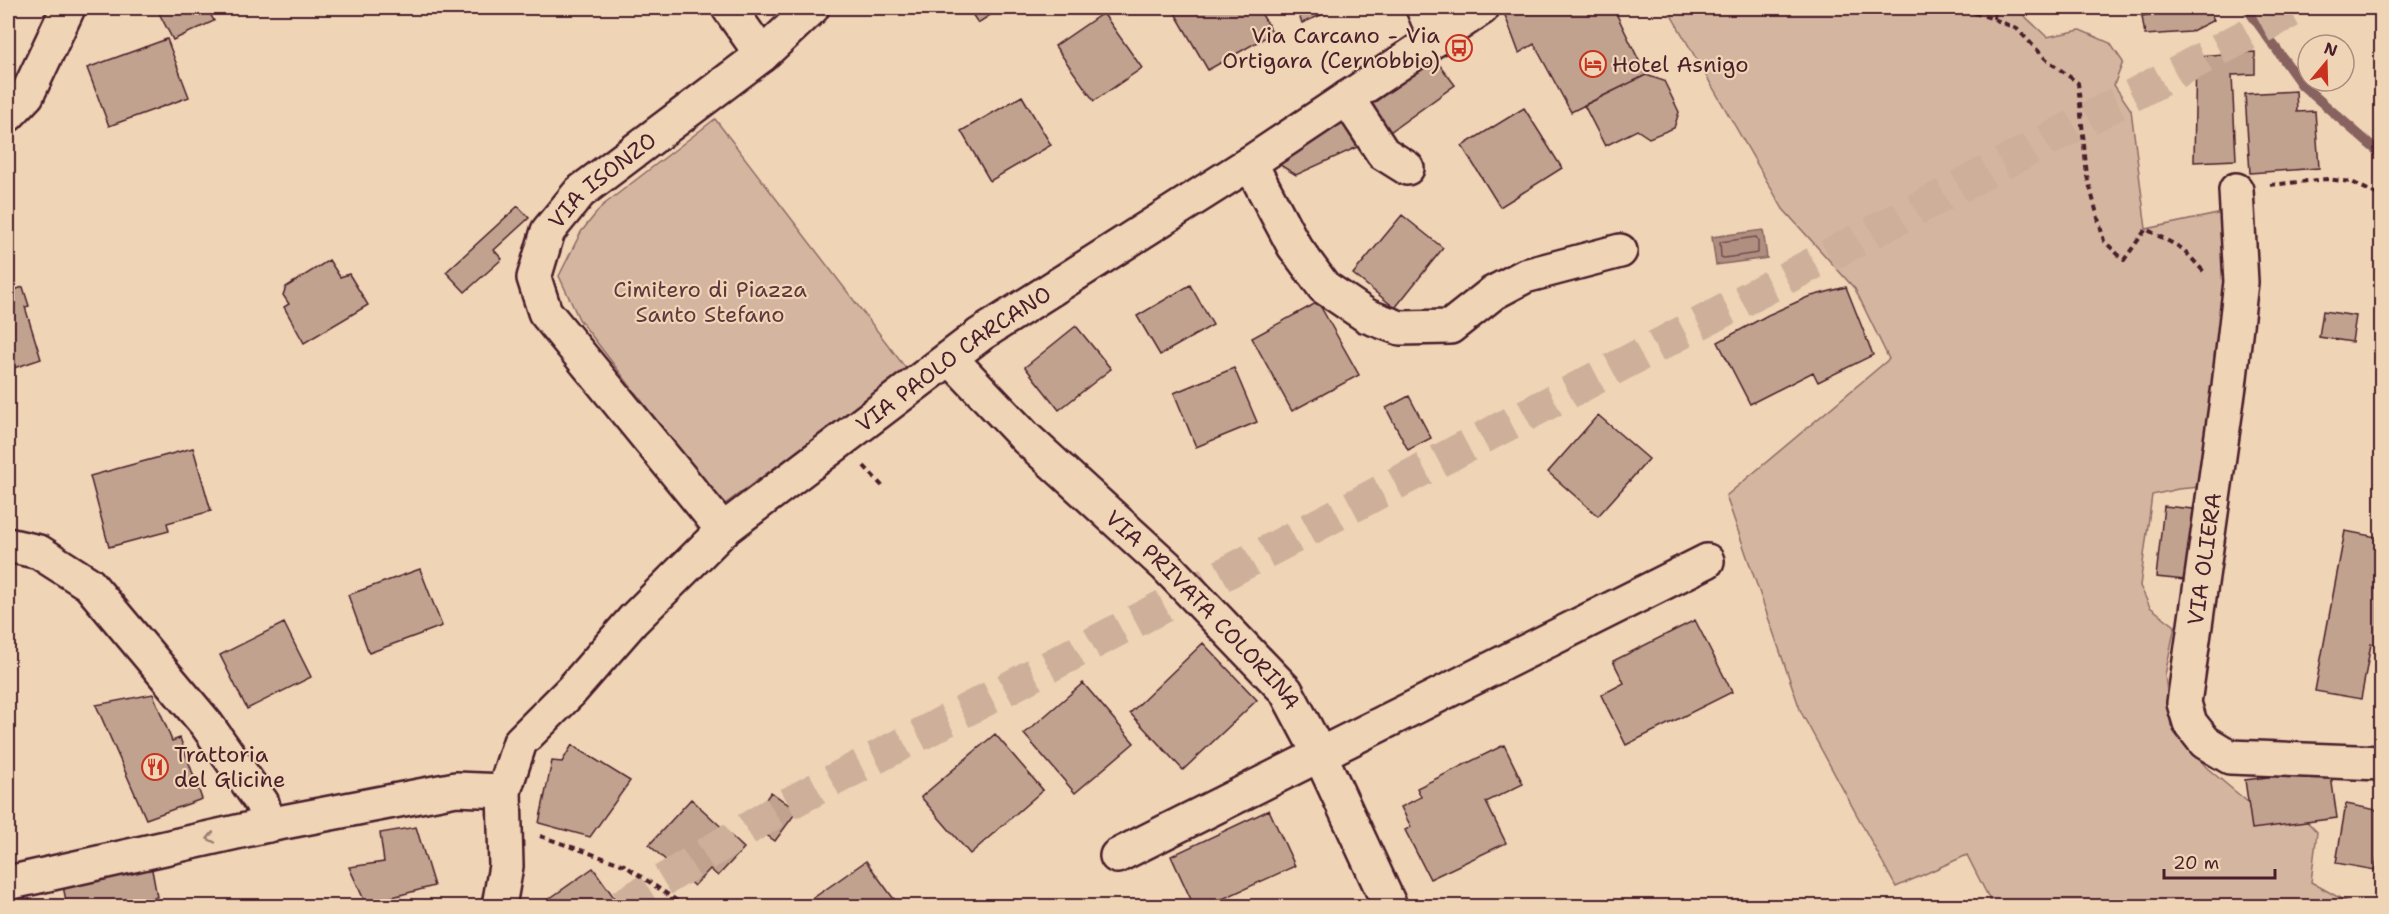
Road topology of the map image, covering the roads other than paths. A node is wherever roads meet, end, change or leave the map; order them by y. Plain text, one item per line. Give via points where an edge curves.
1 (68, 8) edge
2 (729, 8) edge
3 (812, 8) edge
4 (1423, 8) edge
5 (1482, 8) edge
6 (1436, 39) junction
7 (762, 55) junction
8 (1347, 98) junction
9 (8, 115) edge
10 (1250, 163) junction
11 (1407, 168) dead end
12 (2236, 190) road end
13 (1620, 251) dead end
14 (951, 359) junction
15 (723, 530) junction
16 (8, 546) edge
17 (1707, 561) dead end
18 (1320, 755) junction
19 (2382, 763) edge
20 (504, 791) junction
21 (268, 825) junction
22 (1117, 856) dead end
23 (8, 883) edge
24 (499, 906) edge
25 (1390, 906) edge

1 - 9 street via 27,95
2 - 7 street
3 - 7 street, VIA ISONZO
4 - 6 street
5 - 6 street, VIA PAOLO CARCANO
6 - 8 street, VIA PAOLO CARCANO
7 - 15 street, VIA ISONZO via 580,192 548,231 534,278 545,312
8 - 10 street, VIA PAOLO CARCANO
8 - 11 street via 1383,153
10 - 13 street via 1294,246 1324,287 1367,316 1400,328 1450,327 1493,293 1525,276
10 - 14 street, VIA PAOLO CARCANO via 981,334
12 - 19 street, VIA OLIERA via 2241,282 2184,703 2190,723 2205,742 2230,757
14 - 15 street, VIA PAOLO CARCANO
14 - 18 street, VIA PRIVATA COLORINA via 1026,438 1166,566 1286,691
15 - 20 street, VIA PAOLO CARCANO via 520,742
16 - 21 street via 39,552 89,584 207,725 262,803
17 - 18 street
18 - 22 street
18 - 25 street, VIA PRIVATA COLORINA
20 - 21 street via 456,789
20 - 24 street, VIA PAOLO CARCANO via 506,866
21 -> 23 street

